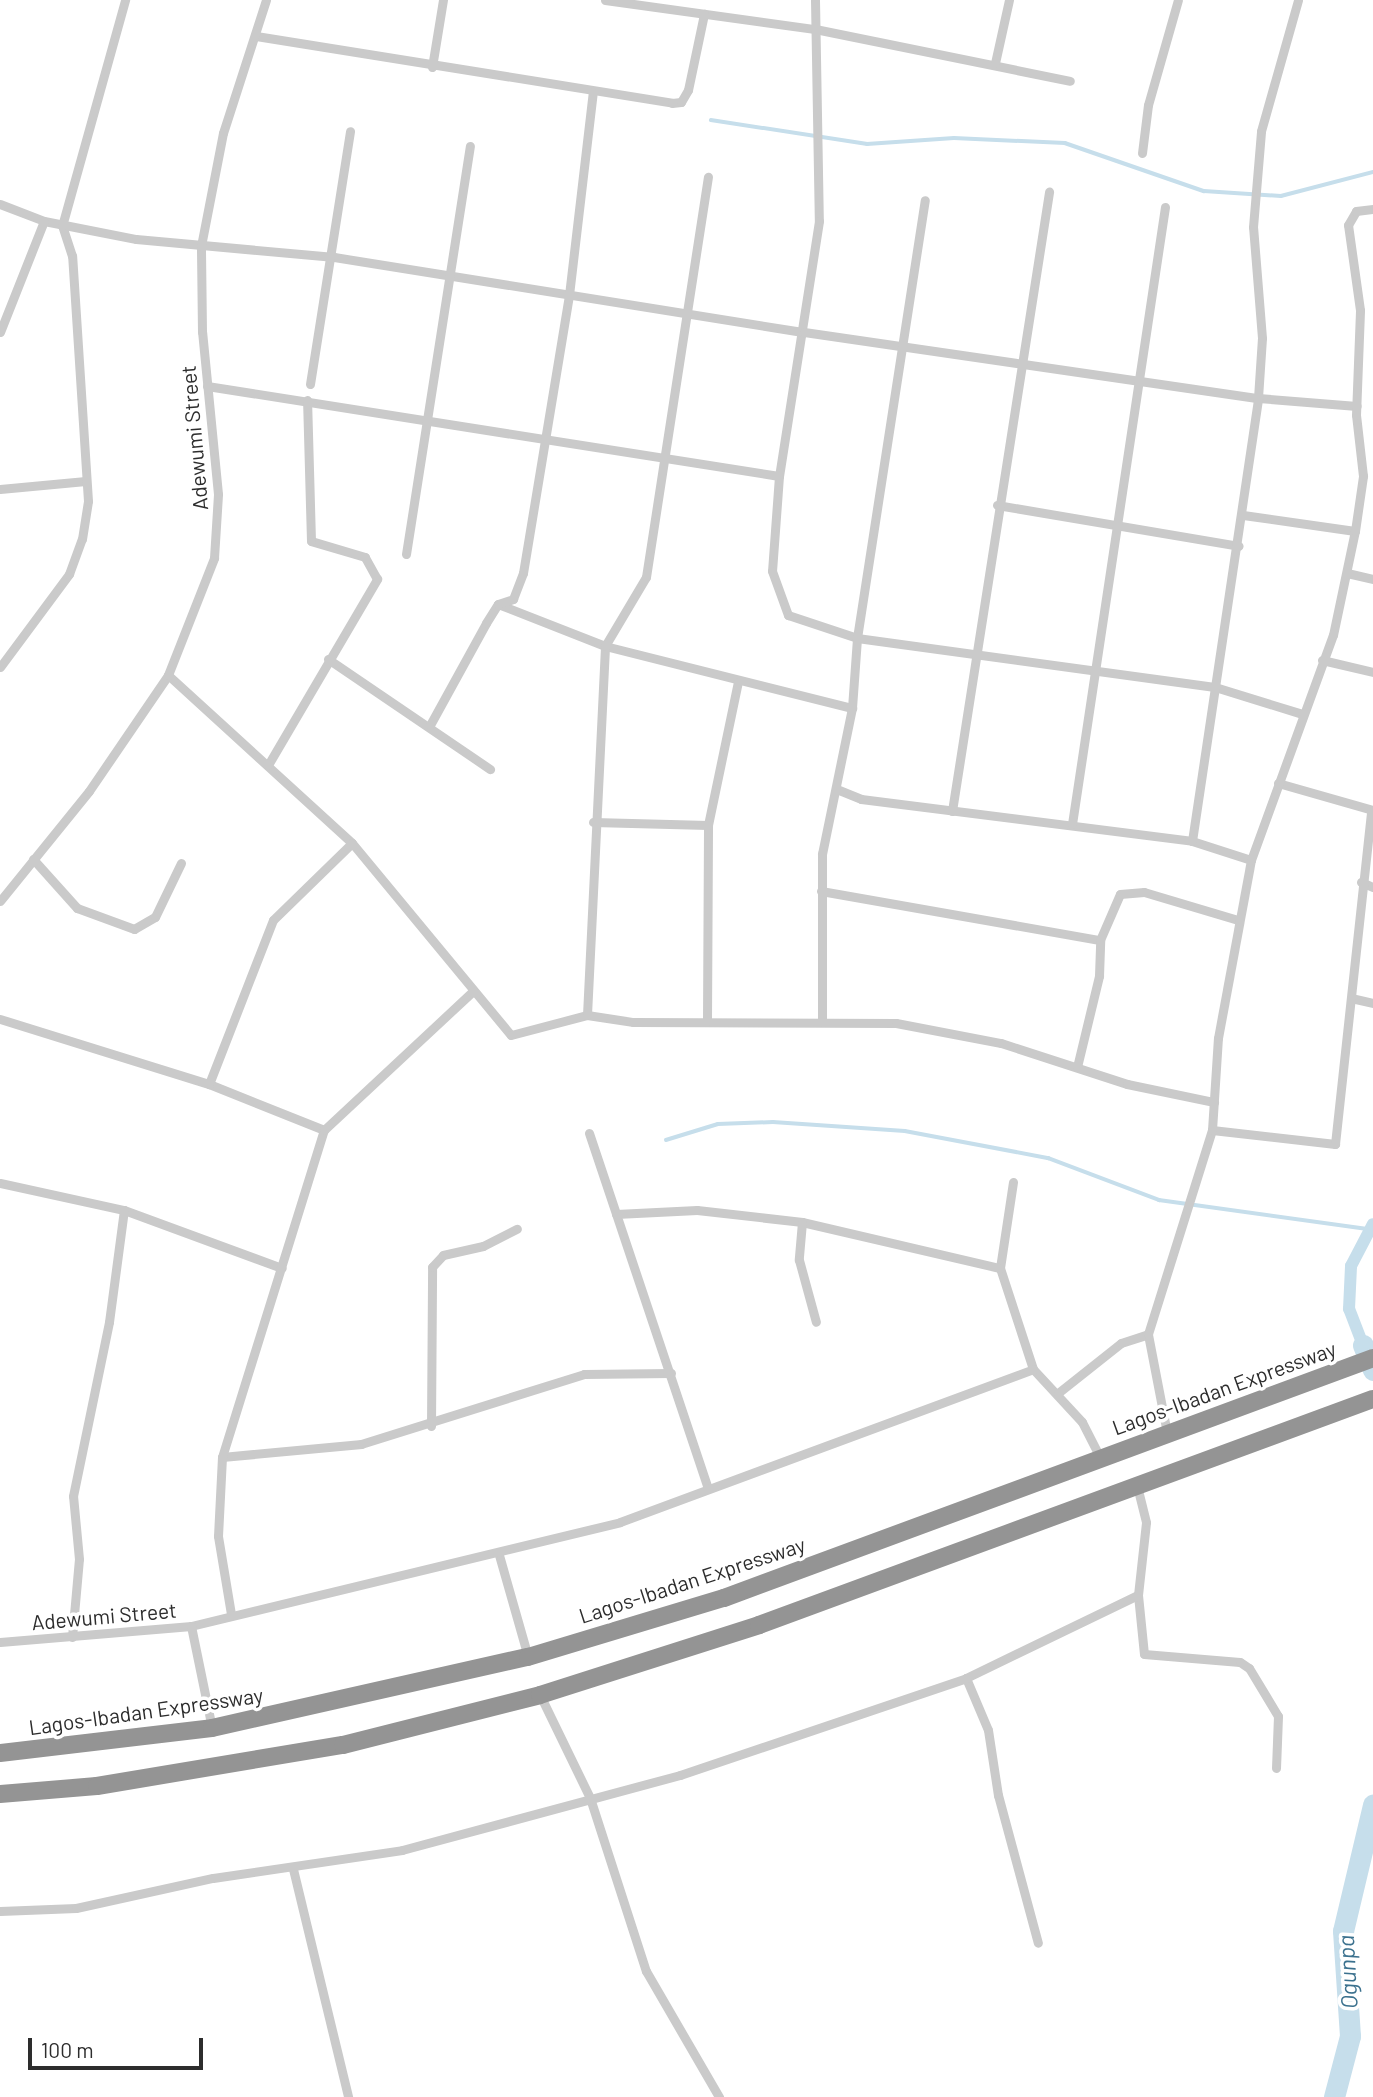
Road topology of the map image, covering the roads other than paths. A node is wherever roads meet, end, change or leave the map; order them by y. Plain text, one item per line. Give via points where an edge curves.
1 (125, 0) edge
2 (266, 0) edge
3 (443, 0) edge
4 (815, 0) edge
5 (1009, 0) edge
6 (1178, 0) edge
7 (1297, 0) edge
8 (611, 1) edge
9 (704, 14) junction
10 (816, 29) junction
11 (256, 36) junction
12 (995, 63) junction
13 (432, 67) junction
14 (1070, 81) dead end
15 (593, 92) junction
16 (350, 131) dead end
17 (470, 146) dead end
18 (1142, 153) dead end
19 (708, 177) dead end
20 (1049, 192) dead end
21 (925, 200) dead end
22 (0, 204) edge
23 (1165, 207) dead end
24 (1373, 209) edge
25 (44, 221) junction
26 (62, 226) junction
27 (201, 246) junction
28 (334, 257) junction
29 (451, 275) junction
30 (569, 295) junction
31 (691, 314) junction
32 (0, 332) edge
33 (803, 332) junction
34 (902, 345) junction
35 (1019, 359) junction
36 (1137, 377) junction
37 (310, 384) dead end
38 (207, 386) junction
39 (1258, 398) junction
40 (307, 400) junction
41 (1357, 406) junction
42 (428, 423) junction
43 (544, 442) junction
44 (663, 455) junction
45 (779, 476) junction
46 (86, 481) junction
47 (0, 489) edge
48 (997, 505) junction
49 (1243, 514) junction
50 (1116, 526) junction
51 (1355, 531) junction
52 (1239, 546) junction
53 (406, 554) dead end
54 (1347, 573) junction
55 (1373, 579) edge
56 (498, 604) junction
57 (857, 638) junction
58 (605, 646) junction
59 (977, 656) junction
60 (328, 659) junction
61 (1322, 660) junction
62 (0, 667) edge
63 (1373, 672) edge
64 (1099, 673) junction
65 (168, 676) junction
66 (737, 682) junction
67 (1215, 687) junction
68 (852, 708) junction
69 (1302, 715) junction
70 (430, 725) junction
71 (268, 765) junction
72 (490, 769) dead end
73 (1278, 783) junction
74 (839, 790) junction
75 (1372, 810) edge
76 (952, 811) junction
77 (593, 822) junction
78 (1072, 824) junction
79 (708, 825) junction
80 (1192, 841) junction
81 (352, 843) junction
82 (33, 859) junction
83 (1251, 860) junction
84 (181, 863) dead end
85 (1361, 882) junction
86 (1373, 887) edge
87 (821, 891) junction
88 (0, 901) edge
89 (1238, 920) junction
90 (1100, 940) junction
91 (473, 991) junction
92 (1351, 998) junction
93 (1373, 1003) edge
94 (587, 1015) junction
95 (0, 1018) edge
96 (707, 1021) junction
97 (822, 1021) junction
98 (1077, 1067) junction
99 (209, 1084) junction
100 (1214, 1102) junction
101 (324, 1130) junction
102 (1212, 1130) junction
103 (589, 1133) dead end
104 (1013, 1182) dead end
105 (0, 1183) edge
106 (124, 1210) junction
107 (616, 1214) junction
108 (802, 1222) junction
109 (517, 1229) dead end
110 (282, 1268) junction
111 (1000, 1268) junction
112 (816, 1322) dead end
113 (1148, 1334) junction
114 (1373, 1358) edge
115 (1033, 1369) junction
116 (671, 1373) junction
117 (1058, 1393) junction
118 (1373, 1399) edge
119 (431, 1426) junction
120 (1167, 1433) junction
121 (222, 1457) junction
122 (1100, 1457) junction
123 (1138, 1487) junction
124 (708, 1488) junction
125 (499, 1555) junction
126 (1139, 1595) junction
127 (231, 1614) junction
128 (191, 1626) junction
129 (72, 1637) junction
130 (0, 1642) edge
131 (528, 1657) junction
132 (966, 1678) junction
133 (540, 1695) junction
134 (212, 1728) junction
135 (0, 1753) edge
136 (1276, 1769) dead end
137 (0, 1794) edge
138 (590, 1798) junction
139 (293, 1869) junction
140 (0, 1911) edge
141 (1038, 1942) dead end
142 (348, 2097) edge
143 (719, 2097) edge

1 - 26 street
2 - 11 street, Adewumi Street
3 - 13 street
4 - 10 street
5 - 12 street
6 - 18 street via 1148,105
7 - 39 street via 1261,131 1254,194
8 - 9 street
9 - 10 street
9 - 15 street via 681,102
10 - 12 street
10 - 33 street via 819,221
11 - 13 street
11 - 27 street, Adewumi Street via 223,133
12 - 14 street
13 - 15 street
15 - 30 street
16 - 28 street
17 - 29 street
19 - 31 street
20 - 35 street
21 - 34 street
22 - 25 street
23 - 36 street
24 - 41 street via 1356,211 1348,225 1360,310
25 - 26 street
25 - 32 street
26 - 27 street
26 - 46 street via 72,256
27 - 28 street
27 - 38 street, Adewumi Street
28 - 29 street
28 - 37 street
29 - 30 street
29 - 42 street
30 - 31 street
30 - 43 street
31 - 33 street
31 - 44 street
33 - 34 street
33 - 45 street
34 - 35 street
34 - 57 street
35 - 36 street
35 - 48 street
36 - 39 street
36 - 50 street
38 - 40 street
38 - 65 street, Adewumi Street via 219,525 191,628
39 - 41 street
39 - 49 street
40 - 42 street
40 - 60 street via 311,541 365,557 377,579
41 - 51 street via 1363,476
42 - 43 street
42 - 53 street
43 - 44 street
43 - 56 street via 523,573 513,598
44 - 45 street
44 - 58 street via 646,577
45 - 57 street via 772,571 780,601 788,615
46 - 47 street
46 - 62 street via 82,539 69,574
48 - 50 street
48 - 59 street
49 - 51 street
49 - 52 street
50 - 52 street
50 - 64 street
51 - 54 street
52 - 67 street
54 - 55 street
54 - 61 street
56 - 58 street
56 - 70 street
57 - 59 street
57 - 68 street
58 - 66 street
58 - 77 street
59 - 64 street
59 - 76 street
60 - 70 street
60 - 71 street
61 - 63 street
61 - 69 street
64 - 67 street
64 - 78 street
65 - 71 street
65 - 82 street, Adewumi Street
66 - 68 street
66 - 79 street
67 - 69 street
67 - 80 street
68 - 74 street
69 - 73 street
70 - 72 street
71 - 81 street
73 - 75 street
73 - 83 street
74 - 76 street
74 - 87 street via 827,824
75 - 85 street
76 - 78 street
77 - 79 street
77 - 94 street
78 - 80 street
79 - 96 street
80 - 83 street
81 - 91 street
81 - 99 street via 273,920
82 - 84 street via 77,908 134,929 155,917
82 - 88 street, Adewumi Street
83 - 89 street
85 - 86 street
85 - 92 street
87 - 90 street
87 - 97 street
89 - 90 street via 1129,890 1120,894
89 - 100 street
90 - 98 street via 1098,976
91 - 94 street via 511,1035
91 - 101 street
92 - 93 street
92 - 102 street via 1335,1144
94 - 96 street
95 - 99 street
96 - 97 street
97 - 98 street via 896,1023 974,1037
98 - 100 street
99 - 101 street
100 - 102 street
101 - 110 street
102 - 113 street
103 - 107 street
104 - 111 street
105 - 106 street
106 - 110 street
106 - 129 street via 110,1322 74,1496 79,1559
107 - 108 street via 698,1210
107 - 116 street
108 - 111 street
108 - 112 street via 799,1260
109 - 119 street via 483,1246 443,1255 432,1267
110 - 121 street
111 - 115 street
113 - 117 street via 1121,1343
113 - 120 street
114 - 120 highway, Lagos-Ibadan Expressway
115 - 117 street
115 - 124 street via 905,1422
116 - 119 street via 584,1374
116 - 124 street
117 - 122 street
118 - 123 highway
119 - 121 street via 361,1444
120 - 122 highway, Lagos-Ibadan Expressway
121 - 127 street via 218,1536
122 - 131 highway, Lagos-Ibadan Expressway via 724,1598
123 - 126 street via 1146,1522
123 - 133 highway via 759,1625
124 - 125 street via 620,1522
125 - 127 street
125 - 131 street
126 - 132 street
126 - 136 street via 1144,1654 1240,1662 1249,1668 1278,1716
127 - 128 street
128 - 129 street, Adewumi Street
128 - 134 street, Adewumi Street
129 - 130 street, Adewumi Street
131 - 134 highway, Lagos-Ibadan Expressway
132 - 138 street via 680,1775
132 - 141 street via 988,1730 998,1796
133 - 137 highway via 343,1745 97,1786
133 - 138 street
134 - 135 highway, Lagos-Ibadan Expressway
138 - 139 street via 402,1850
138 - 143 street via 646,1971
139 - 140 street via 76,1908
139 - 142 street

